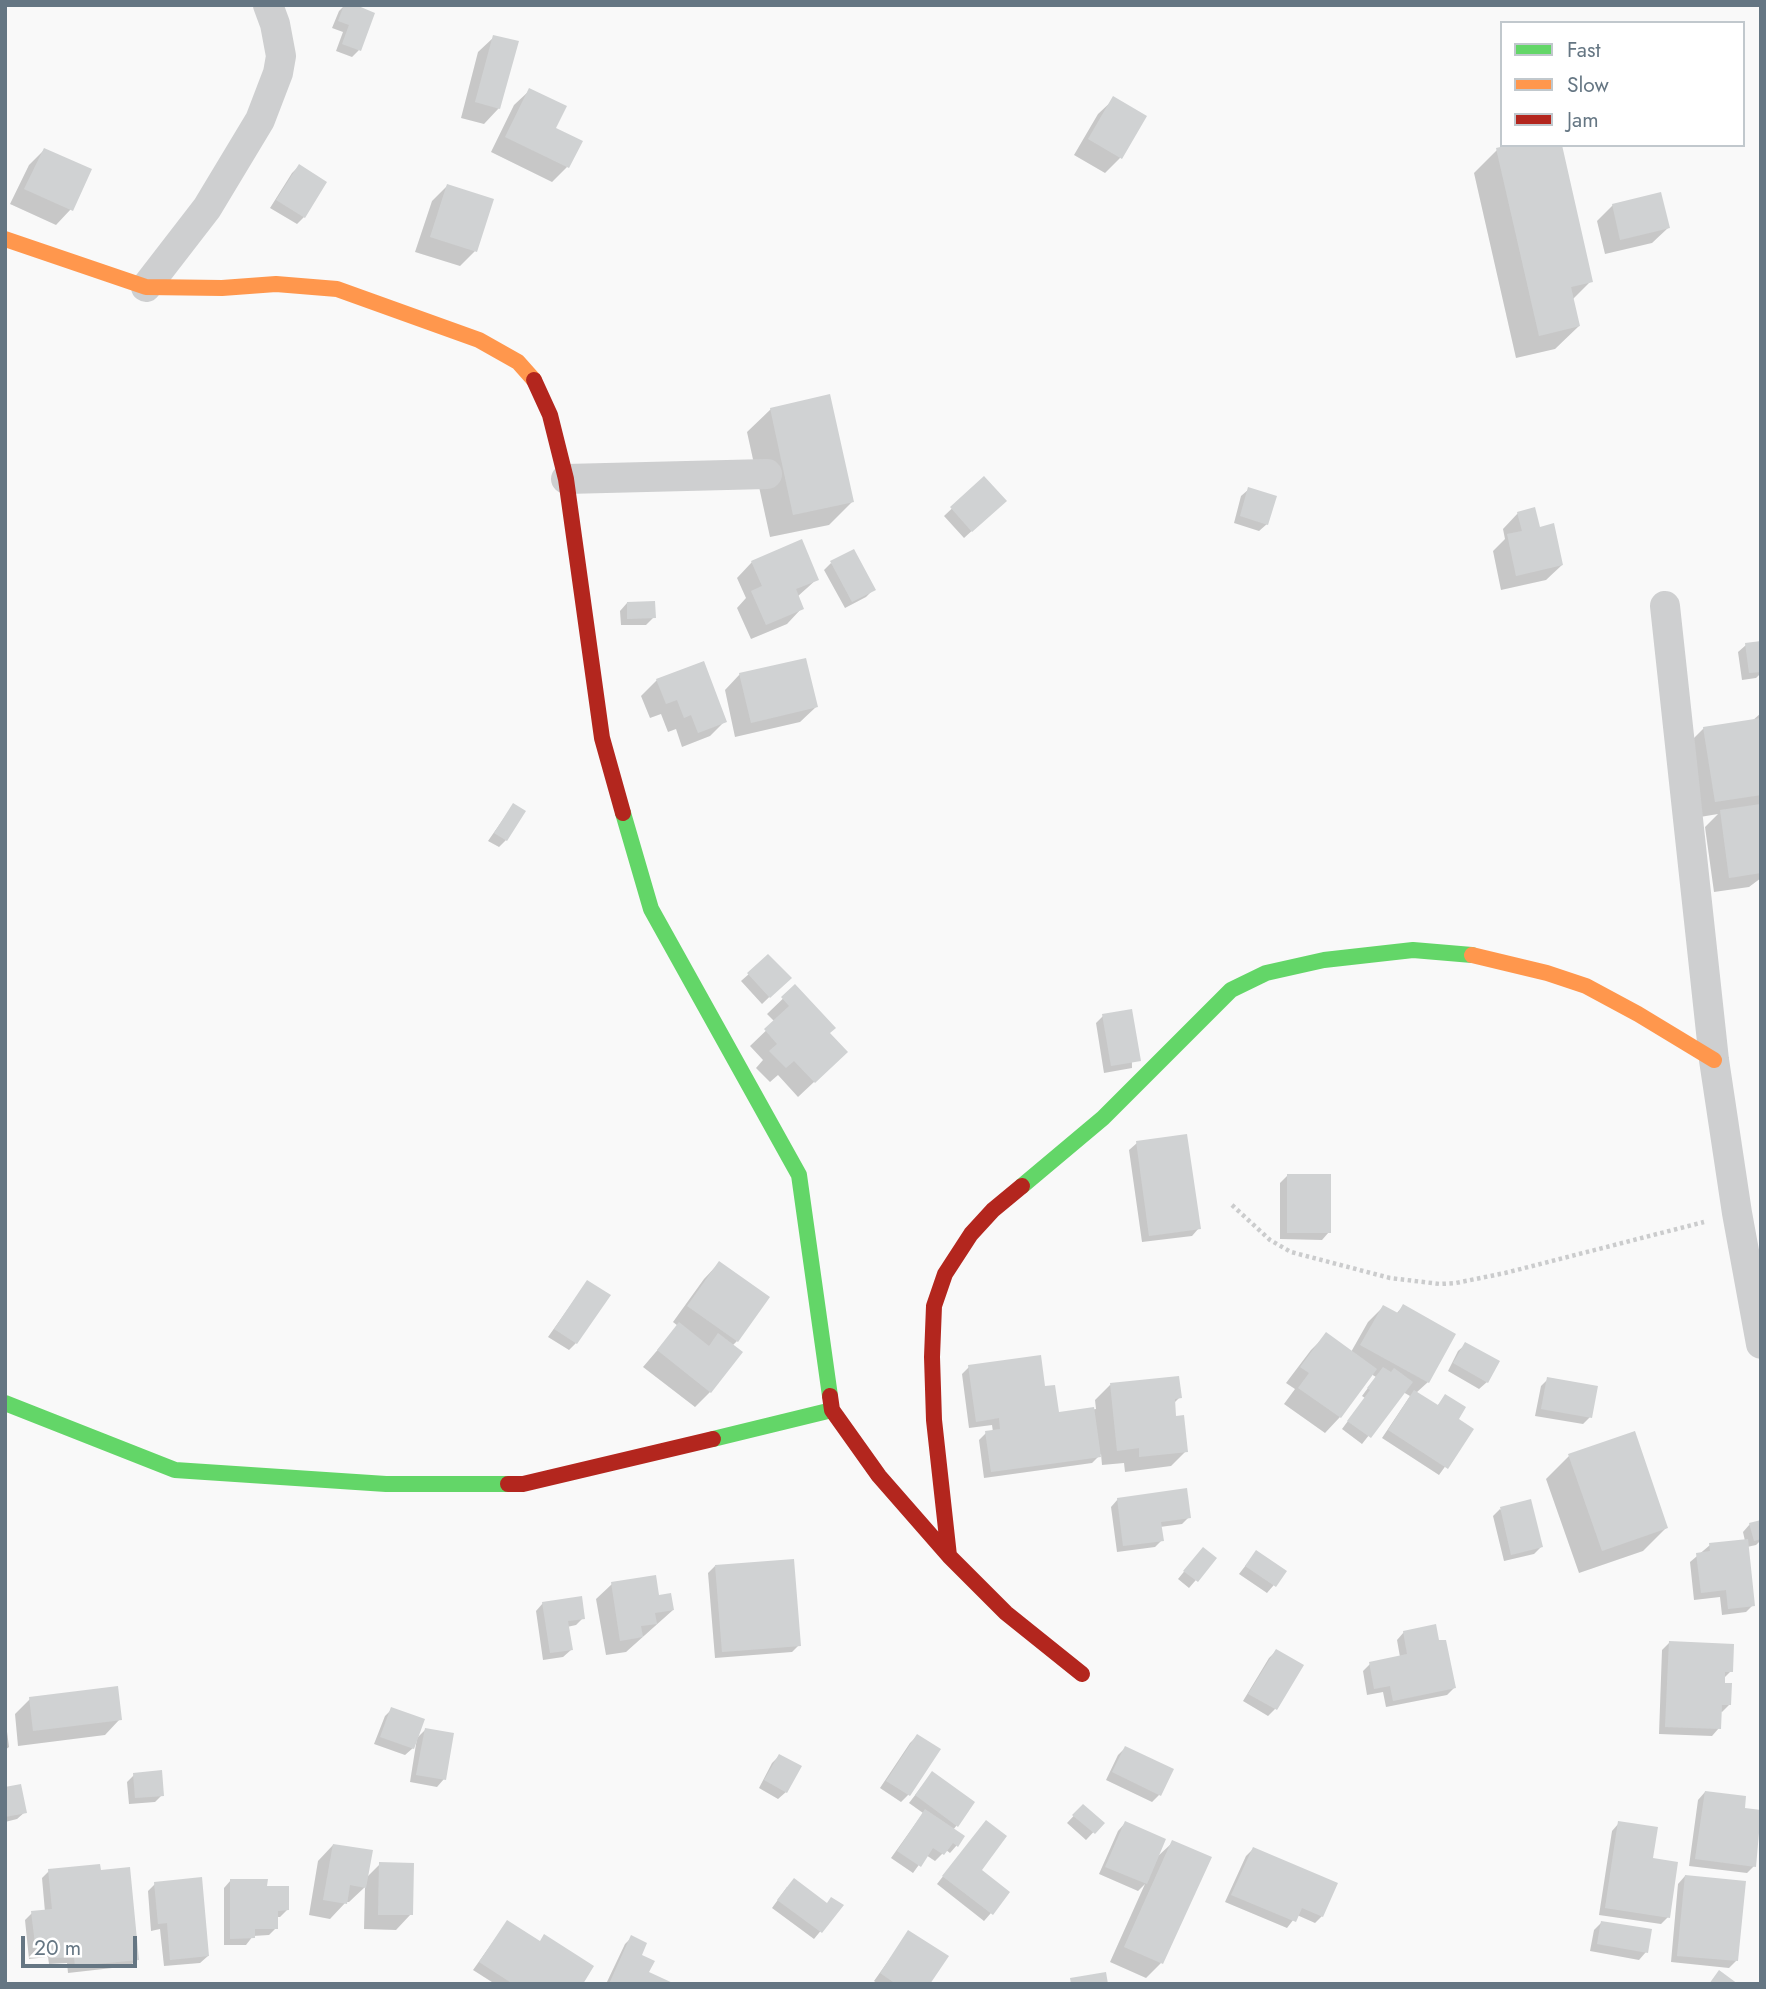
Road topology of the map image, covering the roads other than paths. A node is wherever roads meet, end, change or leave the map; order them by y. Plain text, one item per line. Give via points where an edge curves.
1 (268, 5) edge
2 (5, 239) edge
3 (146, 287) junction
4 (767, 474) dead end
5 (566, 479) junction
6 (1664, 607) dead end
7 (1714, 1060) junction
8 (1761, 1344) edge
9 (5, 1403) edge
10 (832, 1410) junction
11 (949, 1556) junction
12 (1082, 1674) dead end

1 - 3 street via 281,56 260,120 206,208
2 - 3 street
3 - 5 street via 276,284 337,289 479,340 518,362 533,379 550,415
4 - 5 street
5 - 10 street via 602,738 651,909 799,1175
6 - 7 street
7 - 8 street
7 - 11 street via 1594,990 1565,978 1464,953 1413,950 1324,960 1266,973 1231,990 1103,1118 993,1210 958,1251 945,1275 934,1306 932,1357
9 - 10 street via 175,1470 386,1485 523,1484
10 - 11 street via 879,1476
11 - 12 street via 1006,1613

